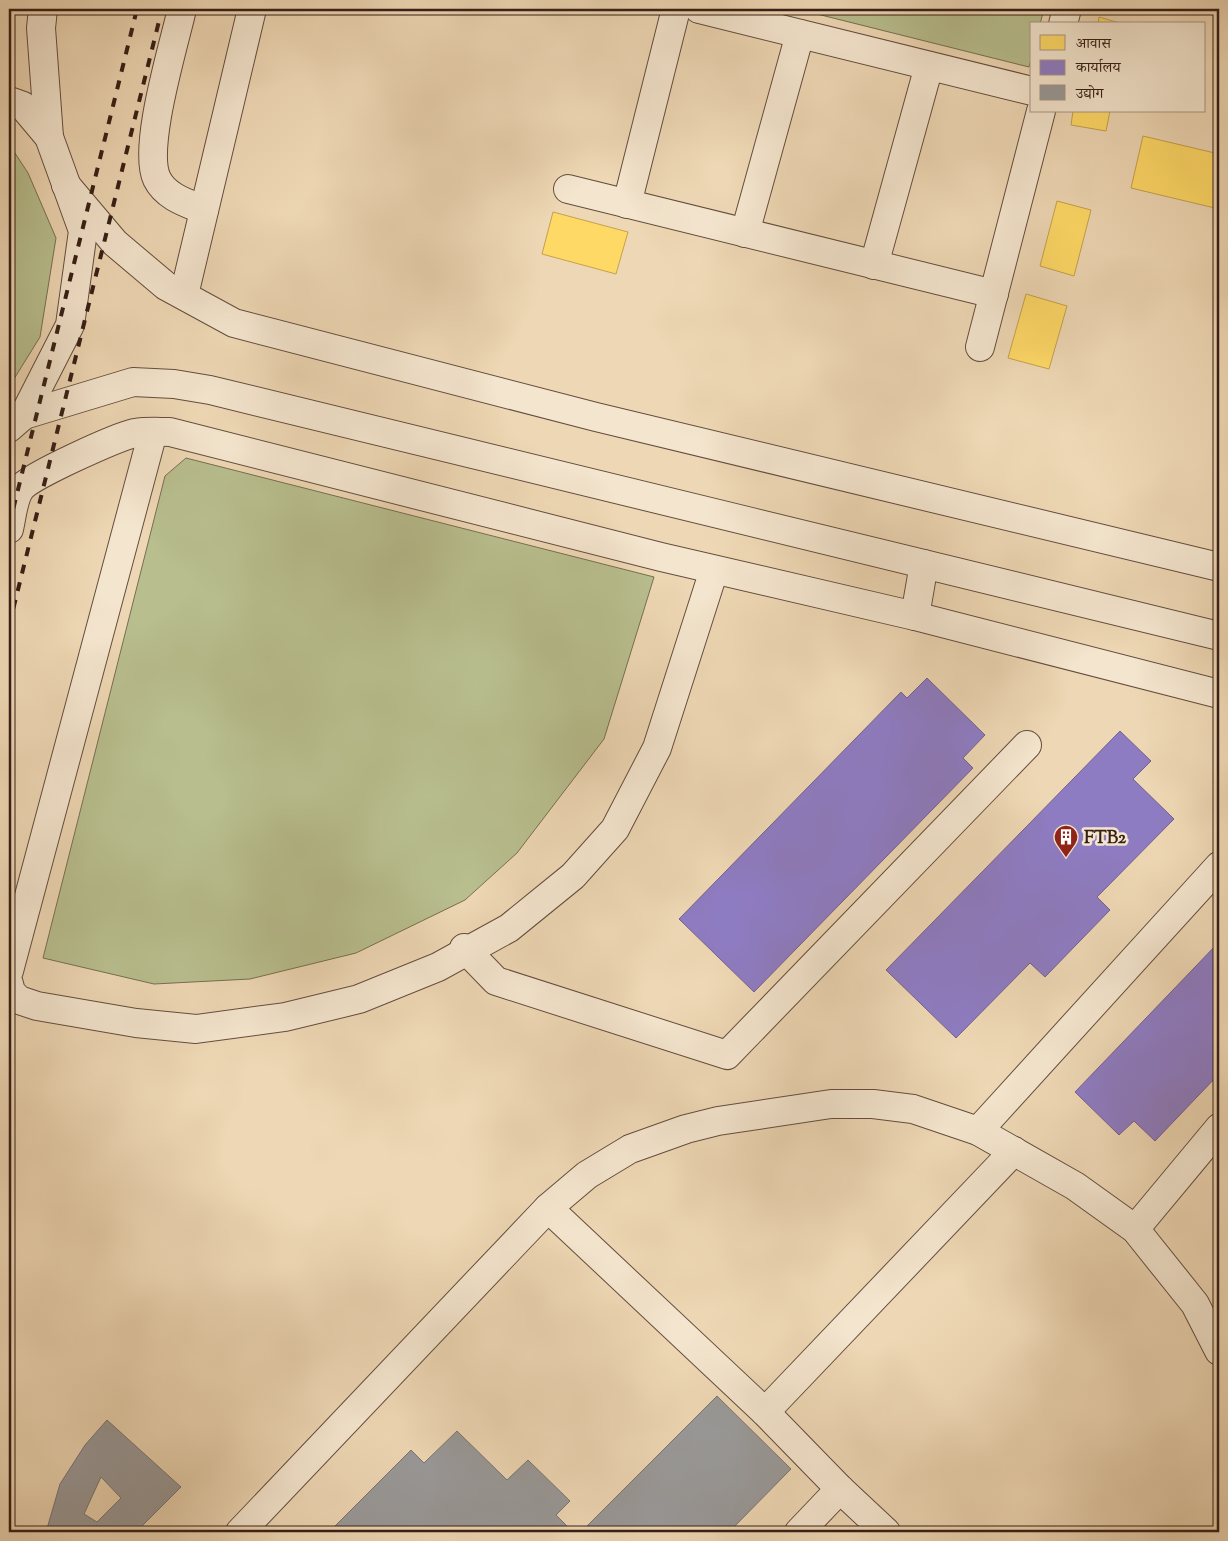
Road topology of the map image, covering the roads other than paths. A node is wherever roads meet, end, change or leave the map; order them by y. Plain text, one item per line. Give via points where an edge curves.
1 (43, 9) edge
2 (182, 9) edge
3 (252, 9) edge
4 (676, 9) edge
5 (699, 9) edge
6 (1067, 9) edge
7 (1064, 22) edge
8 (800, 34) junction
9 (929, 66) junction
10 (1030, 91) edge
11 (9, 100) edge
12 (1041, 112) edge
13 (49, 137) junction
14 (66, 185) junction
15 (568, 189) dead end
16 (628, 204) junction
17 (204, 210) junction
18 (745, 232) junction
19 (874, 265) junction
20 (994, 294) junction
21 (184, 295) junction
22 (980, 347) dead end
23 (16, 422) edge
24 (153, 432) junction
25 (9, 529) edge
26 (924, 564) junction
27 (1219, 567) edge
28 (714, 570) junction
29 (914, 616) junction
30 (1219, 636) edge
31 (1219, 694) edge
32 (1027, 745) dead end
33 (1219, 866) edge
34 (465, 950) junction
35 (9, 971) edge
36 (9, 984) edge
37 (1219, 1128) edge
38 (978, 1131) junction
39 (1014, 1151) junction
40 (548, 1208) junction
41 (1135, 1230) junction
42 (1219, 1351) edge
43 (765, 1412) junction
44 (840, 1489) junction
45 (240, 1532) edge
46 (799, 1532) edge
47 (886, 1532) edge

1 - 13 street via 41,28
2 - 17 street via 153,136 152,159 157,179 170,195
3 - 17 street
4 - 16 street
5 - 8 street
6 - 7 street
8 - 9 street
8 - 18 street
9 - 10 street
9 - 19 street
11 - 13 street via 23,106
12 - 20 street
13 - 14 street
14 - 21 street via 115,243 166,286
14 - 23 street via 83,231 70,325
15 - 16 street
16 - 18 street
17 - 21 street
18 - 19 street
19 - 20 street
20 - 22 street
21 - 27 street via 234,323 253,328 596,417
23 - 26 street via 133,382 174,384 210,390
24 - 25 street via 115,439 24,486 17,495
24 - 28 street via 170,432
24 - 35 street
26 - 29 street
26 - 30 street
28 - 29 street
28 - 34 street via 657,748 615,829 573,876 509,928
29 - 31 street
32 - 34 street via 727,1055 496,981
33 - 38 street
34 - 36 street via 438,967 359,998 285,1018 196,1029 136,1023 37,1006 19,1000 11,992
37 - 41 street
38 - 39 street
38 - 40 street via 913,1109 873,1104 831,1104 718,1122 686,1129 630,1149 586,1175
39 - 41 street via 1075,1186
39 - 43 street
40 - 43 street
40 - 45 street
41 - 42 street via 1195,1304
43 - 44 street
44 - 46 street
44 - 47 street

